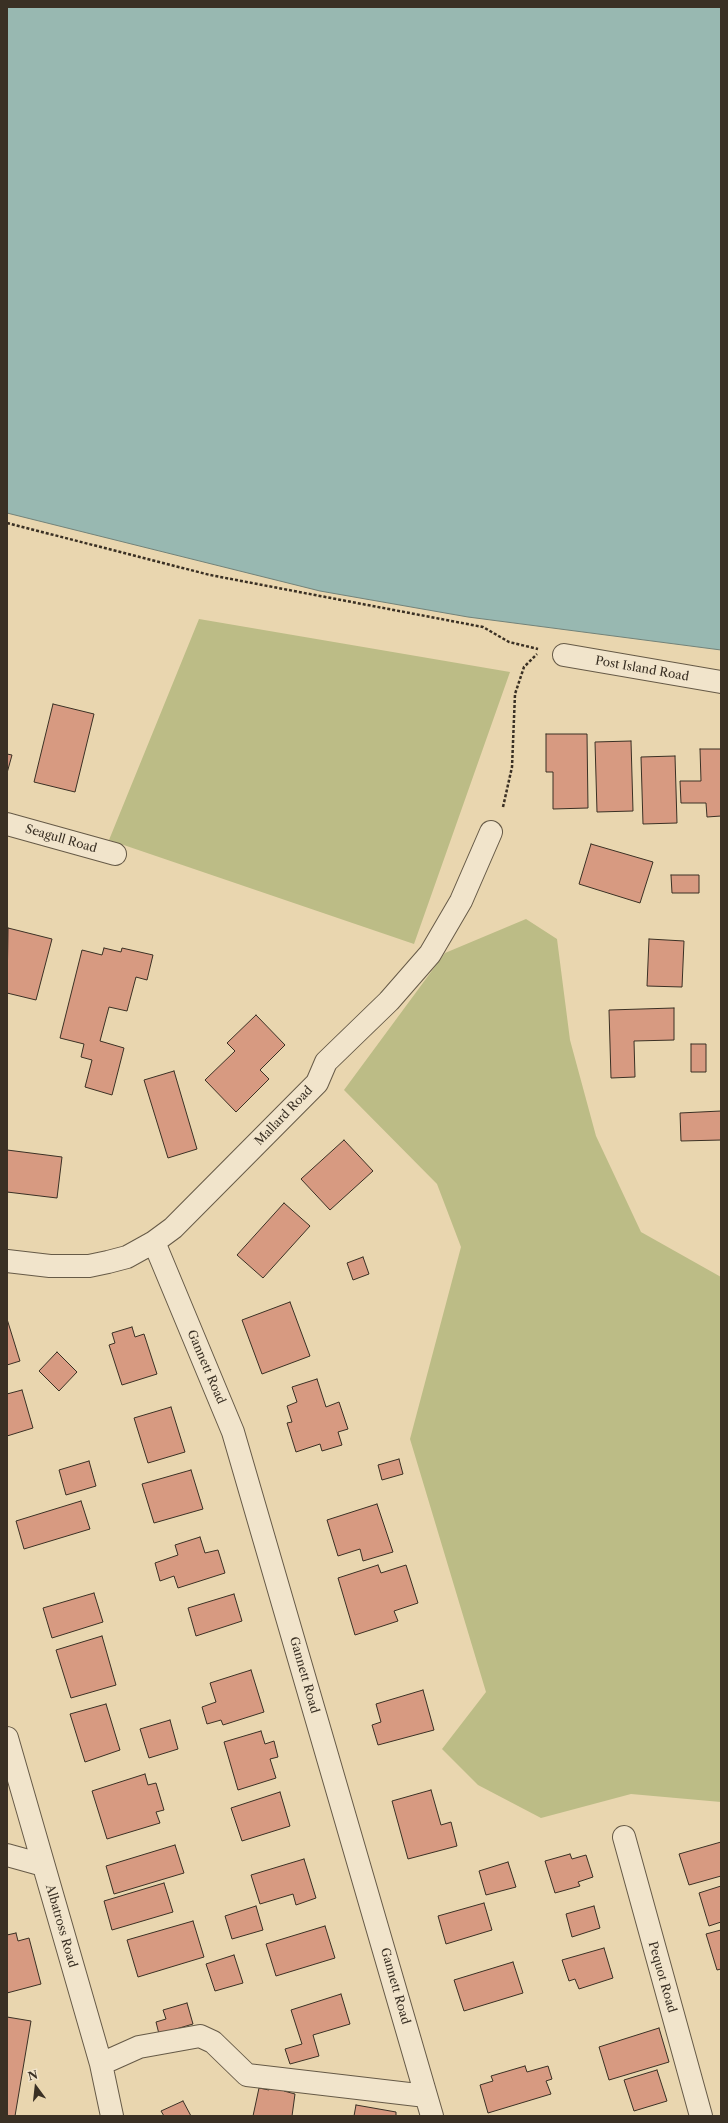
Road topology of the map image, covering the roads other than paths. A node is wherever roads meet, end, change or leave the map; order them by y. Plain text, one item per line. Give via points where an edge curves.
1 (564, 655) dead end
2 (721, 682) edge
3 (7, 824) edge
4 (491, 832) road end
5 (115, 854) dead end
6 (154, 1242) junction
7 (7, 1261) edge
8 (7, 1738) edge
9 (624, 1837) dead end
10 (7, 1855) edge
11 (43, 1865) junction
12 (101, 2064) junction
13 (429, 2106) edge
14 (112, 2116) edge
15 (701, 2116) edge

1 - 2 street, Post Island Road
3 - 5 street, Seagull Road
4 - 6 street, Mallard Road via 461,901 430,954 389,1001 326,1062 317,1083 191,1211
6 - 7 street, Mallard Road via 126,1257 89,1266 50,1266
6 - 13 street, Gannett Road via 233,1432
8 - 11 street, Albatross Road
9 - 15 street, Pequot Road
10 - 11 street
11 - 12 street, Albatross Road
12 - 13 street via 139,2047 200,2036 213,2042 247,2075
12 - 14 street, Albatross Road

